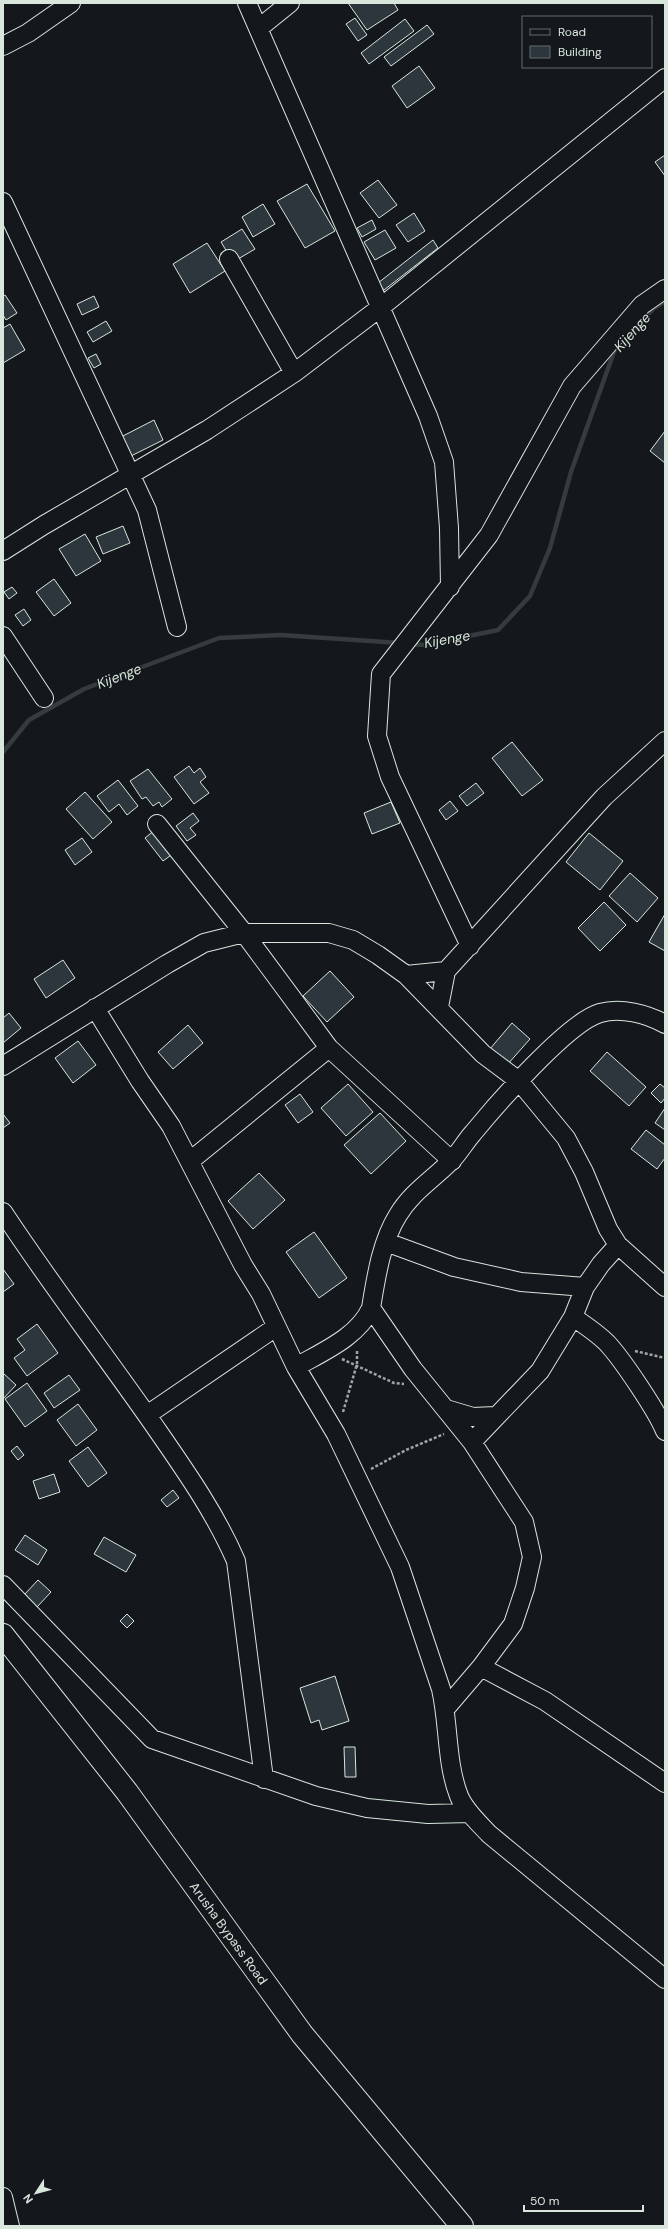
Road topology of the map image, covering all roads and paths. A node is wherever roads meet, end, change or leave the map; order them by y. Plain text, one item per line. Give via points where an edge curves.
1 (71, 3) edge
2 (247, 3) edge
3 (290, 3) edge
4 (259, 28) junction
5 (3, 46) edge
6 (665, 78) edge
7 (3, 202) edge
8 (229, 260) dead end
9 (665, 289) edge
10 (381, 307) junction
11 (294, 373) junction
12 (130, 476) junction
13 (3, 551) edge
14 (450, 587) junction
15 (177, 627) dead end
16 (3, 636) edge
17 (44, 698) dead end
18 (665, 741) edge
19 (157, 824) dead end
20 (244, 933) junction
21 (470, 946) junction
22 (446, 971) junction
23 (406, 976) junction
24 (439, 1007) junction
25 (95, 1008) junction
26 (665, 1024) edge
27 (329, 1048) junction
28 (3, 1066) edge
29 (518, 1081) junction
30 (190, 1161) junction
31 (452, 1161) junction
32 (3, 1212) edge
33 (386, 1242) junction
34 (618, 1245) junction
35 (585, 1287) junction
36 (665, 1287) edge
37 (370, 1308) junction
38 (573, 1317) junction
39 (276, 1327) junction
40 (357, 1328) junction
41 (323, 1352) junction
42 (357, 1364) junction
43 (296, 1367) junction
44 (430, 1389) junction
45 (446, 1409) junction
46 (147, 1415) junction
47 (496, 1416) junction
48 (460, 1426) junction
49 (665, 1431) edge
50 (336, 1434) junction
51 (472, 1442) junction
52 (355, 1474) junction
53 (3, 1585) edge
54 (3, 1635) edge
55 (481, 1667) junction
56 (446, 1708) junction
57 (264, 1779) junction
58 (665, 1783) edge
59 (470, 1814) junction
60 (665, 1979) edge
61 (3, 2198) edge
62 (10, 2226) edge
63 (462, 2226) edge

1 - 5 street via 28,33
2 - 4 street
3 - 4 street
4 - 10 street
6 - 10 street
7 - 12 street
8 - 11 street
9 - 14 street via 642,305 572,386 488,535
10 - 11 street
10 - 14 street via 428,416 444,462
11 - 12 street
12 - 13 street
12 - 15 street via 147,510
14 - 21 street via 381,674 377,736 390,777
16 - 17 street
18 - 21 street via 604,797
19 - 20 street
20 - 23 street via 329,933 353,940 378,954
20 - 25 street via 204,943
20 - 27 street
21 - 22 street
22 - 23 street
22 - 24 street
23 - 24 street
24 - 29 street via 483,1054
25 - 28 street
25 - 30 street via 171,1126
26 - 29 street via 640,1014 618,1011 600,1013 582,1022
27 - 30 street
27 - 31 street
29 - 31 street via 472,1133
29 - 34 street via 566,1138 584,1172 608,1229
30 - 39 street
31 - 33 street via 421,1186 398,1215
32 - 46 street via 35,1261
33 - 35 street via 454,1267 521,1282
33 - 37 street
34 - 35 street
34 - 36 street
35 - 38 street
37 - 40 street via 366,1318
37 - 44 street
38 - 47 street via 540,1371
38 - 49 street via 608,1344
39 - 43 street
39 - 46 street
40 - 41 street
40 - 42 path
41 - 42 path
41 - 43 street
42 - 44 path via 394,1382
42 - 50 path
43 - 50 street
44 - 45 street
45 - 47 street via 473,1417
45 - 48 street
46 - 57 street via 207,1502 236,1561
47 - 51 street
48 - 51 street
48 - 52 path via 406,1450 370,1470
50 - 52 street
51 - 55 street via 524,1522 532,1557 513,1624
52 - 56 street via 400,1567
53 - 57 street via 152,1739 203,1755
54 - 63 main road, Arusha Bypass Road via 127,1792 302,2034
55 - 56 street
55 - 58 street via 545,1701
56 - 59 street via 454,1775 459,1797
57 - 59 street via 316,1796 366,1808 428,1814
59 - 60 street via 490,1834
61 - 62 street

